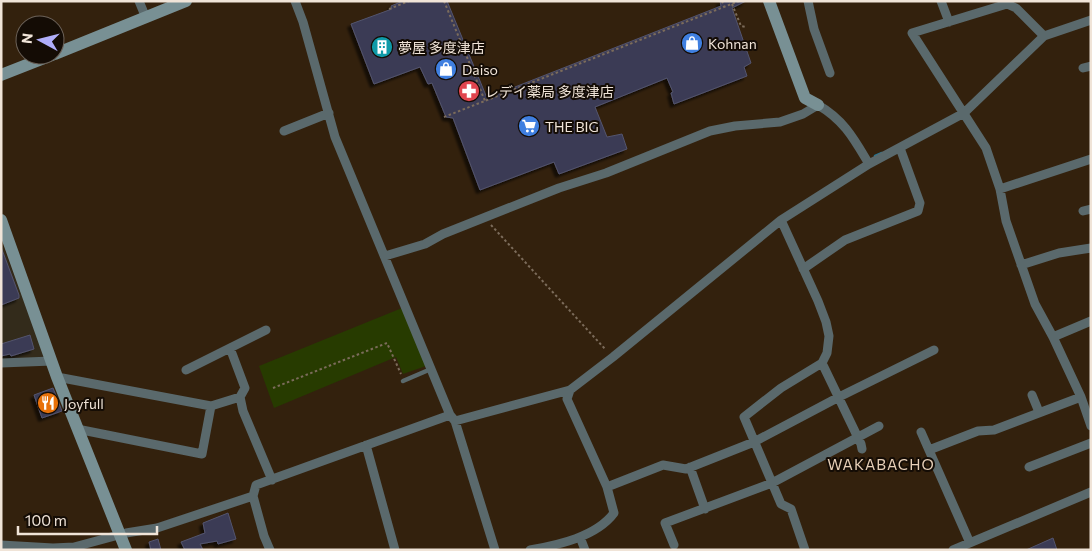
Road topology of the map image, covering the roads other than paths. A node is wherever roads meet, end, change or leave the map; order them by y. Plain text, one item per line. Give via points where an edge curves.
1 (139, 1) edge
2 (186, 1) edge
3 (295, 1) edge
4 (769, 1) edge
5 (808, 1) edge
6 (942, 1) edge
7 (146, 18) junction
8 (1091, 20) edge
9 (949, 22) junction
10 (1044, 36) junction
11 (65, 50) edge
12 (26, 65) edge
13 (830, 73) dead end
14 (1, 75) edge
15 (818, 104) junction
16 (329, 113) junction
17 (964, 113) junction
18 (284, 131) dead end
19 (900, 148) junction
20 (1091, 159) edge
21 (869, 164) junction
22 (1000, 189) junction
23 (1, 220) edge
24 (780, 220) junction
25 (1091, 248) edge
26 (385, 256) junction
27 (1021, 265) junction
28 (803, 270) junction
29 (1091, 321) edge
30 (266, 330) dead end
31 (1053, 337) junction
32 (230, 348) junction
33 (934, 350) dead end
34 (52, 362) junction
35 (1, 363) edge
36 (822, 363) junction
37 (431, 369) junction
38 (186, 370) dead end
39 (57, 377) junction
40 (404, 381) road end
41 (570, 390) junction
42 (1032, 394) dead end
43 (240, 397) junction
44 (839, 397) junction
45 (1081, 397) junction
46 (211, 406) junction
47 (1039, 412) junction
48 (453, 418) junction
49 (879, 426) dead end
50 (1091, 426) edge
51 (77, 429) junction
52 (921, 432) dead end
53 (858, 437) junction
54 (754, 442) junction
55 (1091, 443) edge
56 (366, 445) junction
57 (862, 450) dead end
58 (929, 450) junction
59 (690, 467) junction
60 (1029, 467) dead end
61 (272, 480) junction
62 (772, 483) junction
63 (607, 487) junction
64 (1091, 492) edge
65 (252, 496) junction
66 (705, 508) junction
67 (120, 536) junction
68 (580, 537) junction
69 (970, 543) junction
70 (1, 545) edge
71 (674, 545) dead end
72 (126, 550) edge
73 (270, 550) edge
74 (396, 550) edge
75 (495, 550) edge
76 (530, 550) edge
77 (586, 550) edge
78 (805, 550) edge
79 (953, 550) edge

1 - 7 street
2 - 7 street
3 - 16 street
4 - 15 street via 805,98
5 - 13 street
6 - 9 street
7 - 11 street
8 - 10 street
9 - 10 street via 1007,4 1016,8
9 - 17 street via 912,33
10 - 17 street
12 - 14 street
15 - 21 street via 848,129
15 - 26 street via 804,114 780,122 710,131 485,217 425,244
16 - 18 street
16 - 26 street
17 - 19 street
17 - 22 street via 986,148
19 - 21 street
19 - 28 street via 920,203 918,211 845,240
20 - 22 street
21 - 24 street
22 - 27 street via 1006,221
23 - 34 street
24 - 28 street
24 - 41 street
25 - 27 street via 1059,253
26 - 37 street
27 - 31 street via 1035,304
28 - 36 street via 818,300 829,336
29 - 31 street
30 - 32 street
31 - 45 street
32 - 38 street
32 - 43 street via 245,388
33 - 44 street
34 - 35 street
34 - 39 street
36 - 44 street
36 - 54 street via 781,388 744,417
37 - 40 lane
37 - 48 street
39 - 46 street
39 - 51 street
41 - 48 street
41 - 63 street via 567,398
42 - 47 street
43 - 46 street
43 - 61 street
44 - 53 street
44 - 54 street
45 - 47 street
45 - 50 street
46 - 51 street via 202,454
47 - 58 street
48 - 56 street
48 - 75 street
49 - 53 street
51 - 67 street
52 - 58 street
53 - 57 street
53 - 62 street
54 - 59 street
54 - 62 street
55 - 60 street
56 - 61 street
56 - 74 street
58 - 69 street
59 - 63 street via 663,464
59 - 66 street
61 - 65 street via 256,485
62 - 66 street
62 - 78 street via 781,504 791,509
63 - 68 street via 614,513 605,524
64 - 69 street
65 - 67 street via 157,528
65 - 73 street
66 - 71 street via 665,523
67 - 70 street via 74,547
67 - 72 street
68 - 76 street
68 - 77 street
69 - 79 street

